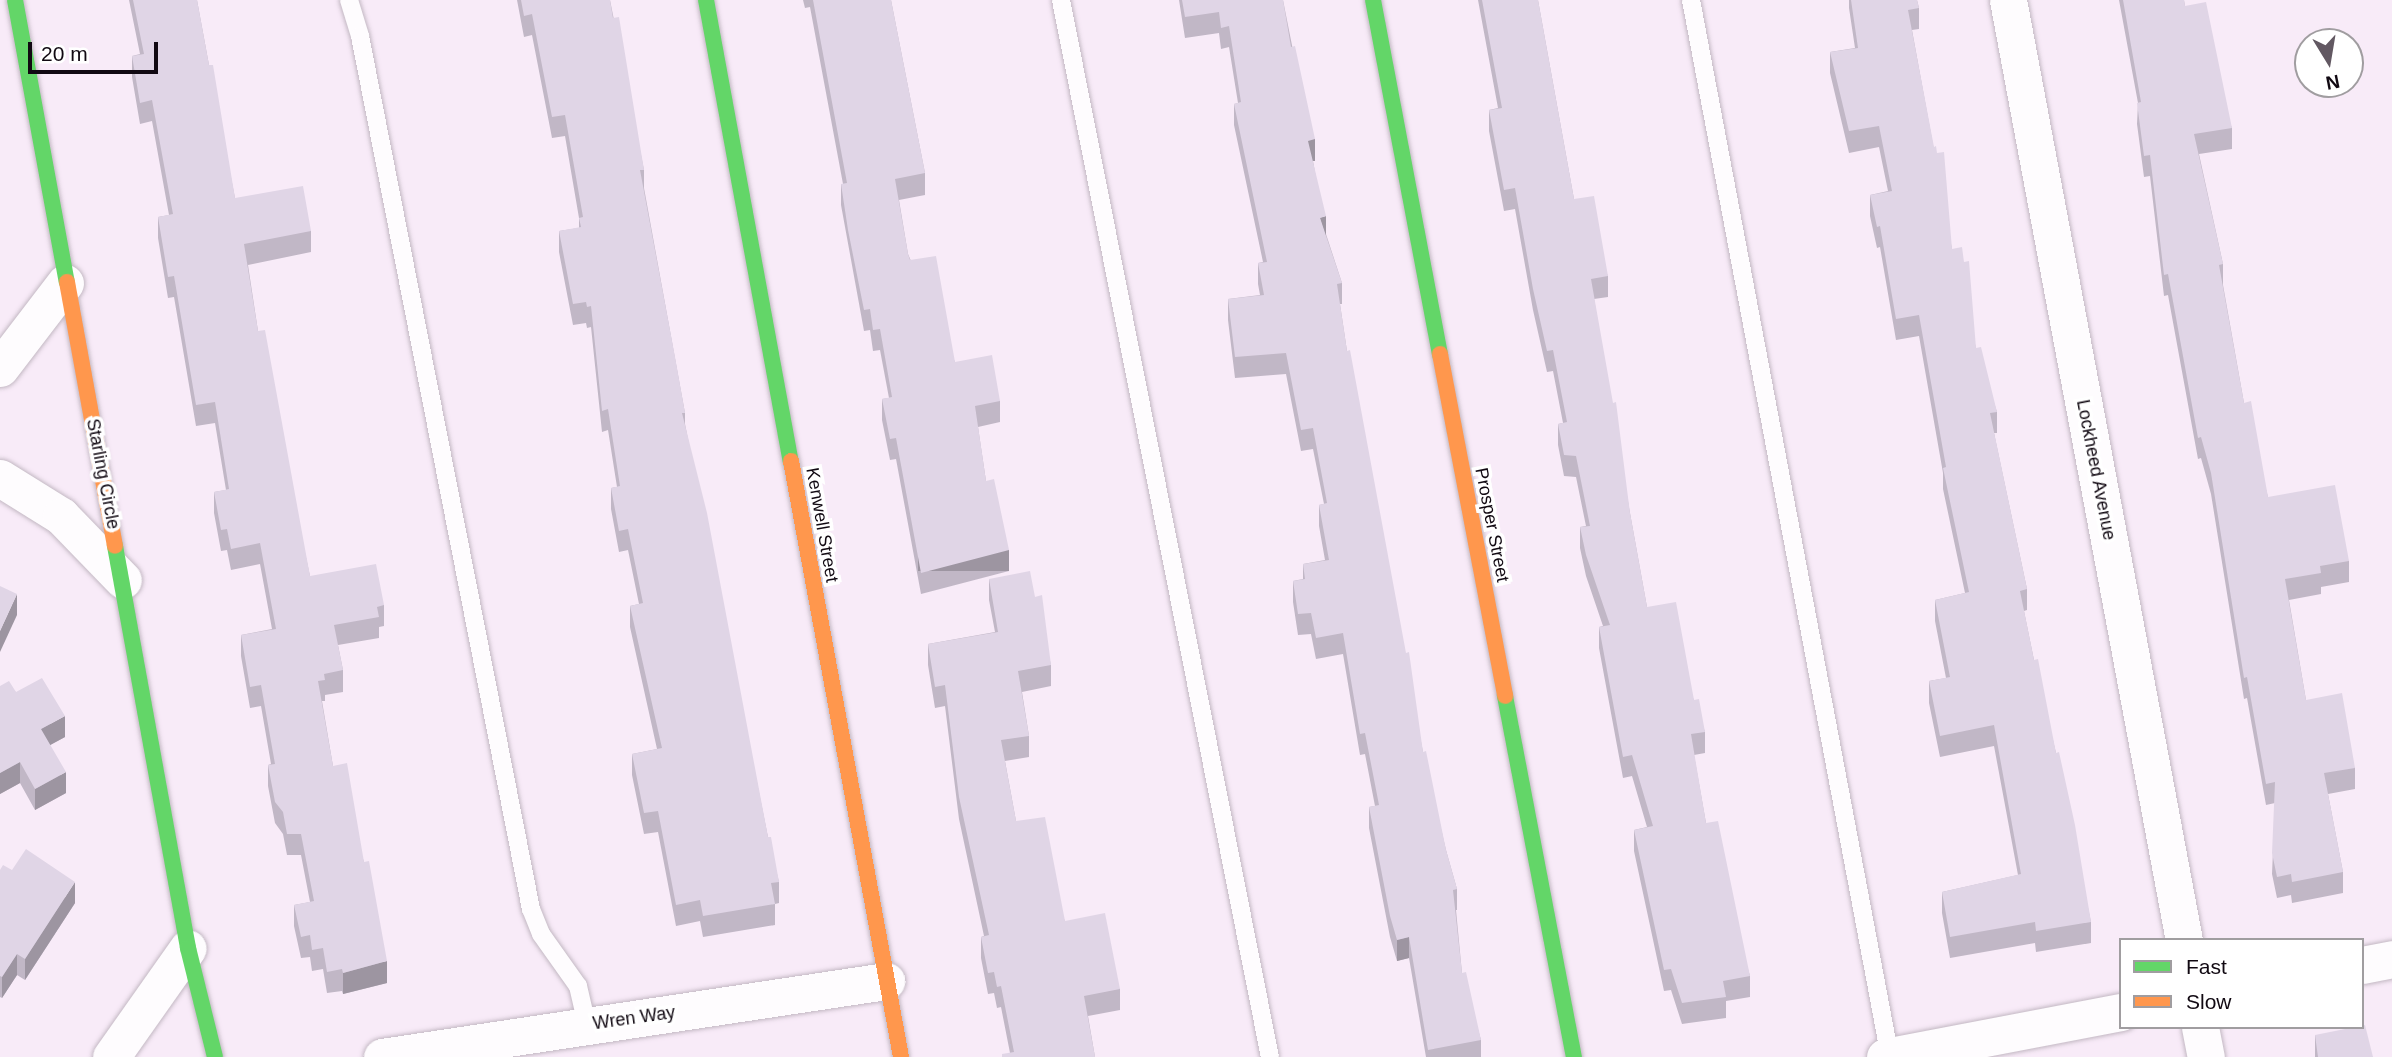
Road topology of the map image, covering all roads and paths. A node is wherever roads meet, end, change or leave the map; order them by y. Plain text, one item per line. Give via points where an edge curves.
1 (15, 0) edge
2 (349, 0) edge
3 (706, 0) edge
4 (1061, 0) edge
5 (1373, 0) edge
6 (1691, 0) edge
7 (2008, 0) edge
8 (65, 282) junction
9 (0, 368) edge
10 (0, 478) edge
11 (123, 580) junction
12 (2183, 938) edge
13 (188, 948) junction
14 (2392, 959) edge
15 (2364, 965) edge
16 (886, 981) junction
17 (2119, 1012) edge
18 (587, 1025) junction
19 (2200, 1029) edge
20 (111, 1057) edge
21 (215, 1057) edge
22 (382, 1057) edge
23 (901, 1057) edge
24 (1270, 1057) edge
25 (1573, 1057) edge
26 (1888, 1057) edge
27 (2206, 1057) edge

1 - 8 street, Starling Circle
2 - 18 lane via 363,50 531,909 541,934 578,986
3 - 16 street, Kenwell Street
4 - 24 lane
5 - 25 street, Prosper Street
6 - 26 lane
7 - 12 street, Lockheed Avenue
8 - 9 street
8 - 11 street, Starling Circle
10 - 11 street via 61,516
11 - 13 street, Starling Circle
13 - 20 street
13 - 21 street, Starling Circle
14 - 15 street
16 - 18 street, Wren Way
16 - 23 street, Kenwell Street
17 - 26 street
18 - 22 street, Wren Way
19 - 27 street

